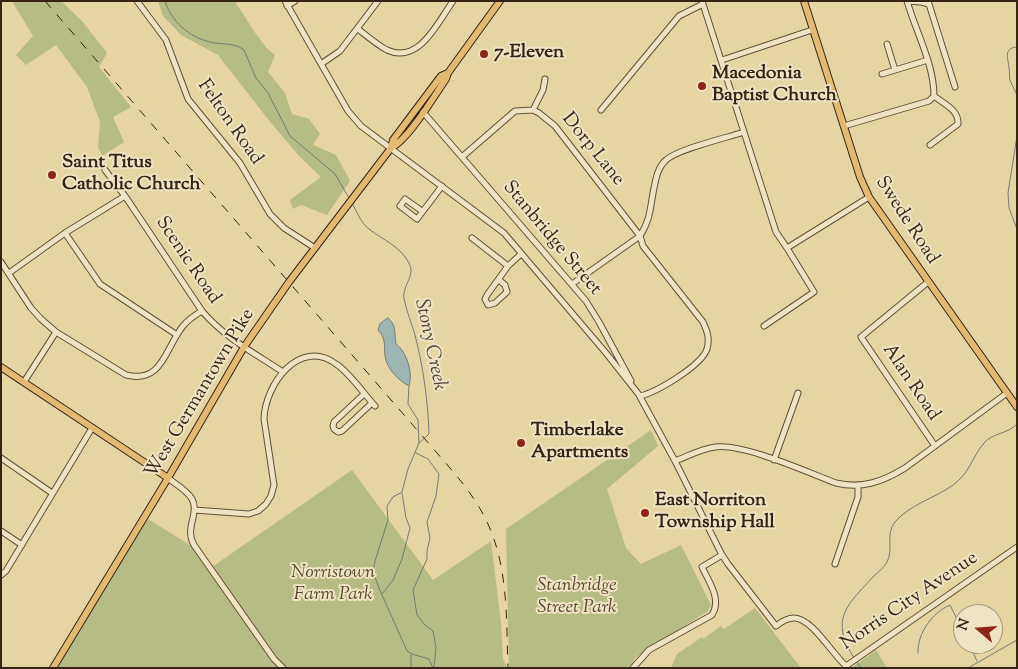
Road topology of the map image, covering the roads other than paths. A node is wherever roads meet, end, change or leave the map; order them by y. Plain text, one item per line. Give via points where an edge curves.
1 (137, 1) edge
2 (295, 1) edge
3 (378, 1) edge
4 (453, 1) edge
5 (500, 1) edge
6 (804, 1) edge
7 (907, 1) edge
8 (702, 3) edge
9 (286, 4) edge
10 (358, 29) junction
11 (812, 30) junction
12 (887, 44) dead end
13 (722, 60) junction
14 (928, 60) junction
15 (321, 64) junction
16 (895, 70) junction
17 (448, 73) junction
18 (882, 74) dead end
19 (545, 79) dead end
20 (955, 87) dead end
21 (934, 96) junction
22 (533, 110) junction
23 (601, 110) dead end
24 (423, 112) junction
25 (844, 126) junction
26 (744, 132) junction
27 (930, 145) dead end
28 (391, 148) junction
29 (462, 157) junction
30 (105, 170) dead end
31 (442, 186) junction
32 (125, 196) junction
33 (869, 197) junction
34 (422, 211) dead end
35 (66, 233) junction
36 (640, 236) junction
37 (472, 238) dead end
38 (314, 248) junction
39 (788, 248) junction
40 (522, 254) junction
41 (1, 262) edge
42 (508, 266) junction
43 (9, 273) junction
44 (499, 280) junction
45 (928, 282) junction
46 (572, 284) junction
47 (202, 311) junction
48 (764, 326) dead end
49 (56, 332) junction
50 (177, 335) junction
51 (244, 347) junction
52 (1, 368) edge
53 (283, 372) junction
54 (24, 382) junction
55 (798, 393) dead end
56 (1007, 393) junction
57 (364, 394) junction
58 (640, 396) junction
59 (1017, 407) edge
60 (92, 428) junction
61 (935, 446) junction
62 (1, 458) edge
63 (774, 460) junction
64 (676, 461) junction
65 (168, 478) junction
66 (858, 486) junction
67 (52, 493) junction
68 (194, 510) junction
69 (1, 531) edge
70 (22, 545) junction
71 (1017, 547) edge
72 (722, 556) junction
73 (835, 564) dead end
74 (1, 576) edge
75 (776, 626) joint
76 (53, 668) edge
77 (283, 668) edge
78 (633, 668) edge

1 - 38 street, Felton Road via 166,40 188,99 240,163 270,214 284,228
2 - 9 street
3 - 10 street
4 - 10 street via 421,45 410,53 388,50
5 - 17 main road, West Germantown Pike
6 - 11 main road, Swede Road
7 - 14 street
7 - 20 street via 929,4
8 - 13 street
8 - 23 street via 679,16
9 - 15 street, Stanbridge Street
10 - 15 street via 340,51
11 - 13 street
11 - 25 main road, Swede Road
12 - 16 street
13 - 26 street
14 - 16 street
14 - 21 street
15 - 28 street, Stanbridge Street via 348,111 361,126
16 - 18 street
17 - 24 main road, West Germantown Pike
17 - 28 main road, West Germantown Pike via 441,76 393,140
19 - 22 street via 544,90
21 - 25 street
21 - 27 street via 952,109 958,124
22 - 29 street, Dorp Lane via 515,111
22 - 36 street, Dorp Lane via 555,126
24 - 28 main road, West Germantown Pike via 398,144
24 - 29 street, Stanbridge Street
25 - 33 main road, Swede Road
26 - 36 street via 667,159 656,179 648,224
26 - 39 street via 776,232
28 - 31 street, Stanbridge Street
28 - 38 main road, West Germantown Pike
29 - 46 street, Stanbridge Street
30 - 32 street, Scenic Road
31 - 34 street
31 - 40 street, Stanbridge Street via 504,234
32 - 35 street
32 - 47 street, Scenic Road
33 - 39 street
33 - 45 main road, Swede Road
35 - 43 street
35 - 50 street via 100,284
36 - 46 street
36 - 58 street, Dorp Lane via 643,246 703,322 709,340 699,360 653,393
37 - 42 street
38 - 51 main road, West Germantown Pike
39 - 48 street via 814,292
40 - 42 street
40 - 58 street, Stanbridge Street
41 - 43 street
42 - 44 street
43 - 49 street via 31,308
44 - 44 street via 487,296 488,305 507,292
45 - 56 main road, Swede Road
45 - 61 street, Alan Road via 861,337
46 - 58 street, Stanbridge Street via 599,322
47 - 50 street
47 - 51 street, Scenic Road via 221,332
49 - 50 street via 116,371 137,378 160,366
49 - 54 street
51 - 53 street, Scenic Road
51 - 65 main road, West Germantown Pike
52 - 54 main road
53 - 57 street via 291,364 316,356 339,366
53 - 68 street via 268,398 264,415 274,484 266,504 249,514
54 - 60 main road
55 - 63 street
56 - 59 main road, Swede Road
56 - 61 street
57 - 57 street via 373,404 342,431 334,429 334,422
58 - 64 street, Stanbridge Street
60 - 65 main road
60 - 67 street
61 - 66 street via 888,478
62 - 67 street
63 - 64 street via 725,447 706,449
63 - 66 street via 836,483
64 - 72 street, Stanbridge Street
65 - 68 street via 192,498
65 - 76 main road, West Germantown Pike
66 - 73 street via 858,497
67 - 70 street
68 - 77 street via 191,540
69 - 70 street
70 - 74 street
71 - 75 street, Norris City Avenue via 846,666 813,628 799,619 787,619
72 - 75 street, Stanbridge Street
72 - 78 street via 702,567 716,598 717,605 712,615 648,650

